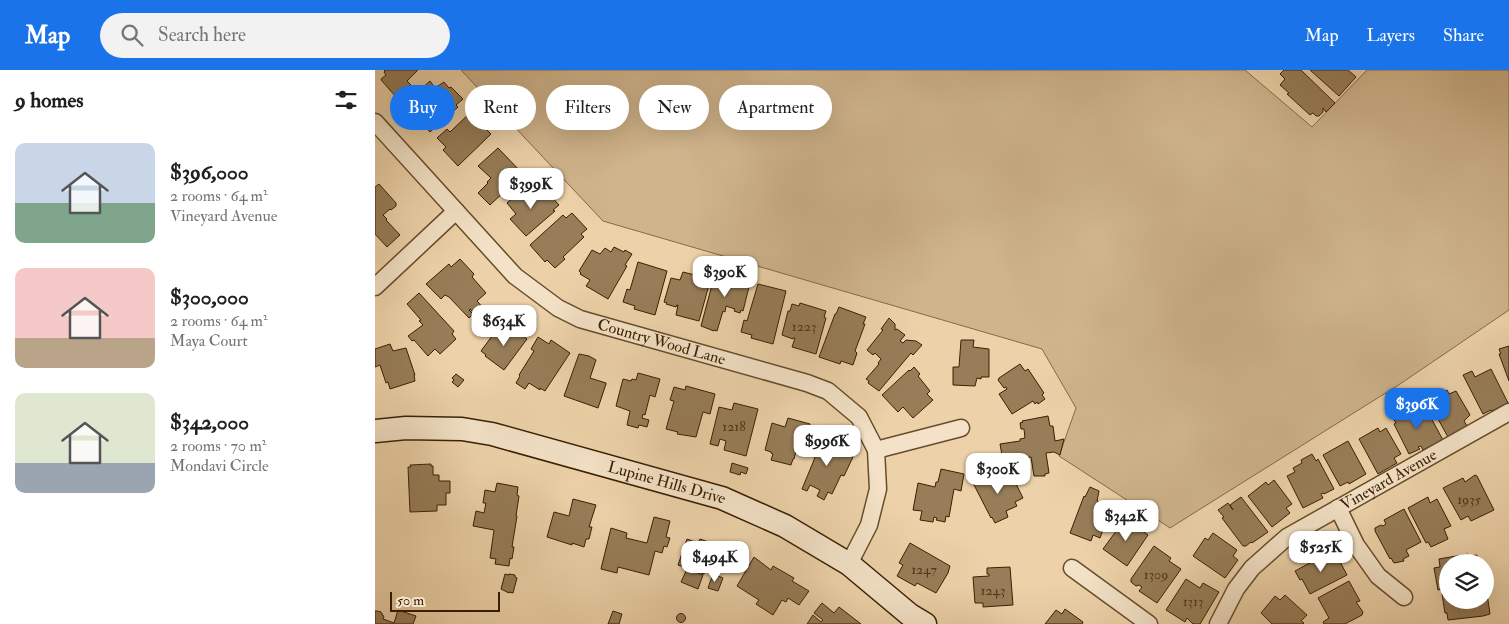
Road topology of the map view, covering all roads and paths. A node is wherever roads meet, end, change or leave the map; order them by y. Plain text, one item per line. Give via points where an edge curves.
1 (375, 122) edge
2 (455, 211) junction
3 (375, 287) edge
4 (1509, 412) edge
5 (961, 428) dead end
6 (375, 431) edge
7 (877, 450) junction
8 (1338, 508) junction
9 (849, 564) junction
10 (1073, 568) dead end
11 (1404, 597) dead end
12 (925, 624) edge
13 (1149, 624) edge
14 (1218, 624) edge

1 - 2 street, Country Wood Lane
2 - 3 street
2 - 7 street, Country Wood Lane via 515,276 558,308 581,319 828,391 859,416
4 - 8 street, Vineyard Avenue
5 - 7 street
6 - 9 street, Lupine Hills Drive via 462,429 502,436 722,498 793,529
7 - 9 street, Country Wood Lane via 879,489 869,524
8 - 11 street via 1356,544 1378,576
8 - 14 street, Vineyard Avenue via 1287,537 1253,568 1236,589
9 - 12 street, Lupine Hills Drive via 910,616
10 - 13 street

